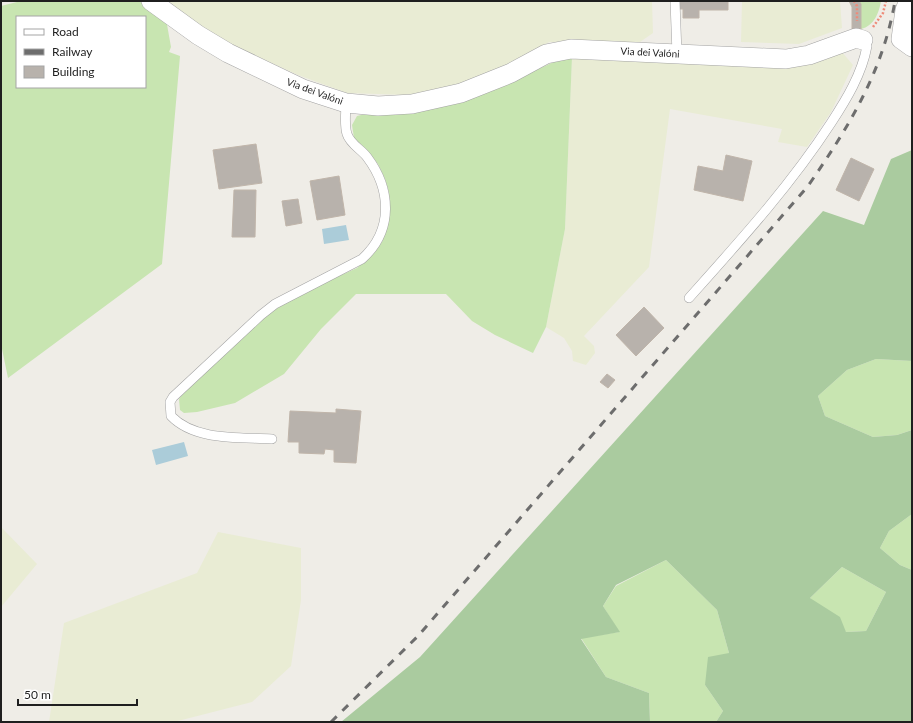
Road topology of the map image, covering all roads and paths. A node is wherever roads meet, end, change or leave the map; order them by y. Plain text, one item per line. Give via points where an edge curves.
1 (151, 1) edge
2 (675, 1) edge
3 (854, 1) edge
4 (886, 1) edge
5 (909, 1) edge
6 (860, 39) junction
7 (912, 47) edge
8 (677, 54) junction
9 (346, 103) junction
10 (689, 298) dead end
11 (272, 439) dead end

1 - 9 street, Via dei Valóni via 228,53 303,89
2 - 8 lane
3 - 6 path via 857,6
4 - 6 path via 883,13
5 - 7 street via 905,10 901,39
6 - 8 street, Via dei Valóni via 809,55 786,59
6 - 10 lane via 867,46 865,61 843,104 818,143 764,213
8 - 9 street, Via dei Valóni via 571,49 546,54 511,73 461,93 412,104 378,106
9 - 11 lane via 347,133 350,140 364,153 383,184 386,213 378,238 370,252 362,259 276,304 170,402 171,416 179,424 194,431 231,437

